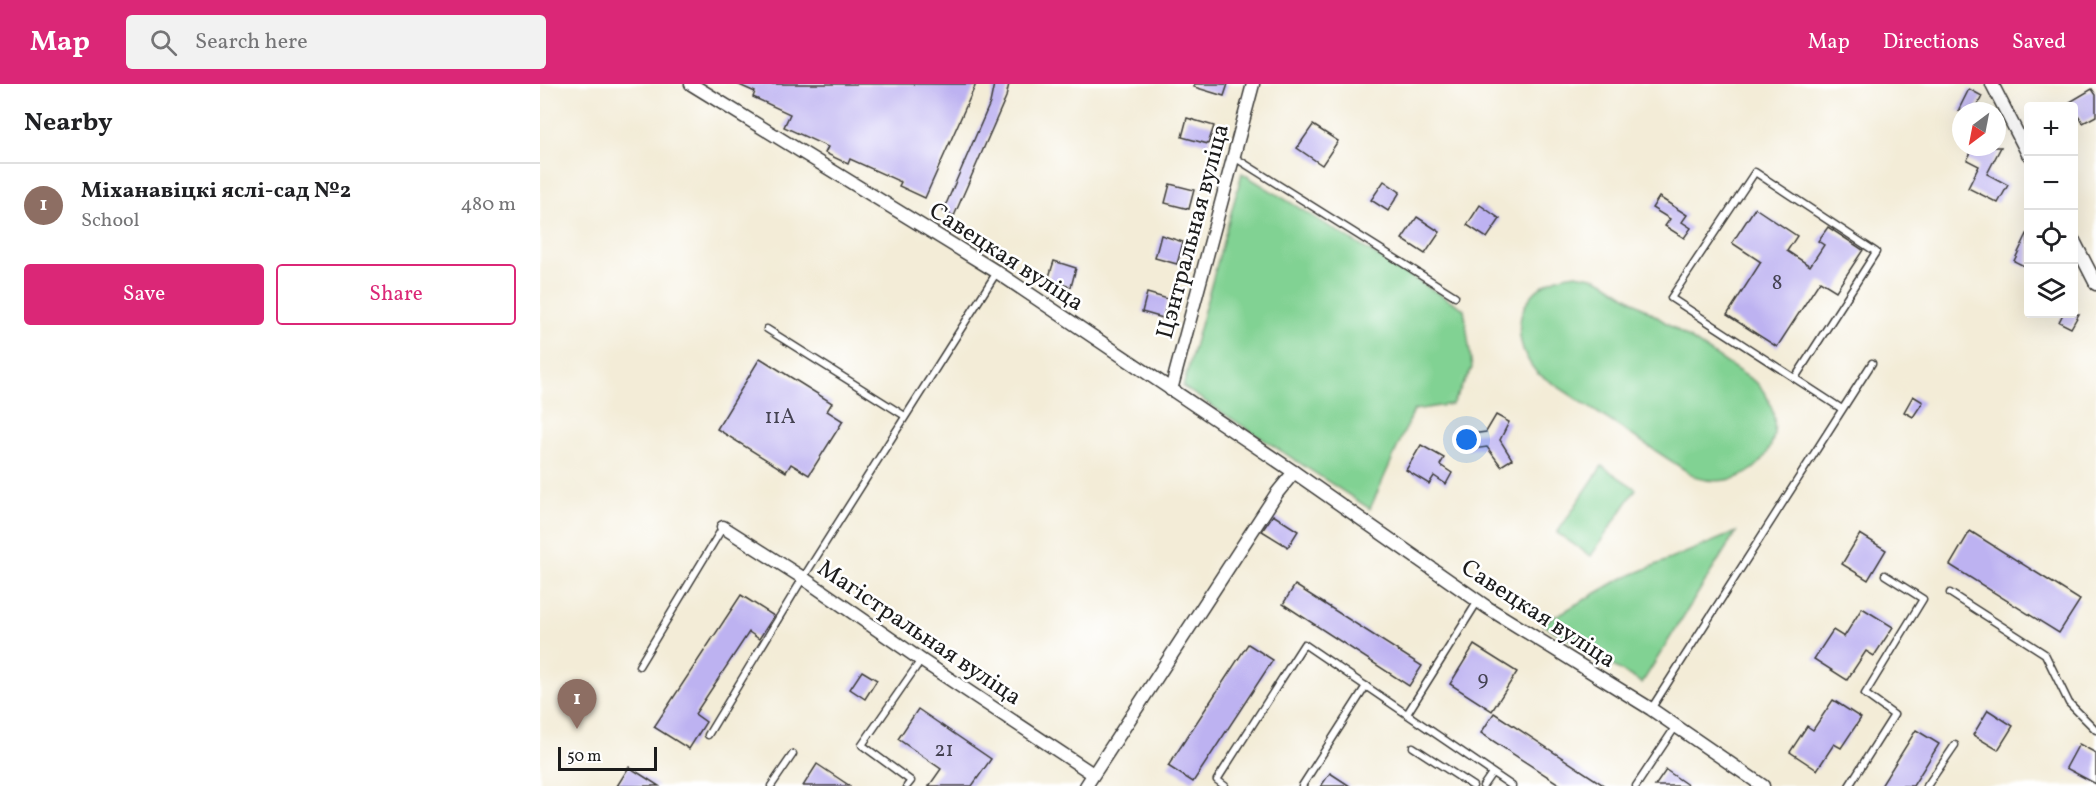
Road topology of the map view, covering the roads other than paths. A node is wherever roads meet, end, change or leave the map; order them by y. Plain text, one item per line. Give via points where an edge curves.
1 (691, 84) edge
2 (1253, 84) edge
3 (1992, 84) edge
4 (2024, 146) edge
5 (1234, 157) junction
6 (2078, 250) edge
7 (997, 272) junction
8 (2096, 284) edge
9 (1455, 296) dead end
10 (767, 328) dead end
11 (1872, 363) dead end
12 (1795, 378) junction
13 (1171, 390) junction
14 (1842, 409) junction
15 (905, 416) junction
16 (1294, 472) junction
17 (723, 527) joint
18 (1885, 576) dead end
19 (803, 578) junction
20 (1950, 593) dead end
21 (1478, 601) junction
22 (921, 660) junction
23 (639, 666) dead end
24 (1366, 686) junction
25 (1651, 709) junction
26 (1407, 714) junction
27 (1676, 726) junction
28 (2096, 730) edge
29 (708, 735) dead end
30 (1955, 745) dead end
31 (1413, 747) dead end
32 (793, 754) dead end
33 (1492, 773) junction
34 (1093, 774) junction
35 (771, 786) edge
36 (907, 786) edge
37 (1086, 786) edge
38 (1226, 786) edge
39 (1302, 786) edge
40 (1473, 786) edge
41 (1484, 786) edge
42 (1512, 786) edge
43 (1636, 786) edge
44 (1763, 786) edge
45 (1849, 786) edge
46 (1927, 786) edge

1 - 7 street, Савецкая вуліца
2 - 5 street, Цэнтральная вуліца
3 - 4 street
5 - 9 lane
5 - 13 street, Цэнтральная вуліца
6 - 8 street
7 - 13 street, Савецкая вуліца
7 - 15 lane
10 - 15 lane
11 - 14 lane
12 - 12 lane via 1671,298 1755,172 1876,252
12 - 14 lane
13 - 16 street, Савецкая вуліца
14 - 25 lane
15 - 19 lane
16 - 21 street, Савецкая вуліца
16 - 34 street
17 - 19 street, Магістральная вуліца
17 - 23 lane
18 - 45 lane via 1923,599 1865,694 1894,715
19 - 22 street, Магістральная вуліца
19 - 29 lane
20 - 28 lane via 2045,654 2069,703
21 - 25 street, Савецкая вуліца
21 - 26 lane
22 - 34 street, Магістральная вуліца
22 - 36 lane via 862,745 911,781
24 - 26 lane
24 - 38 lane via 1304,644 1216,780
24 - 39 lane
25 - 27 street, Савецкая вуліца
26 - 33 lane
27 - 43 lane
27 - 44 street, Савецкая вуліца
30 - 46 lane
31 - 40 lane
32 - 35 lane
33 - 41 lane
33 - 42 lane
34 - 37 street

